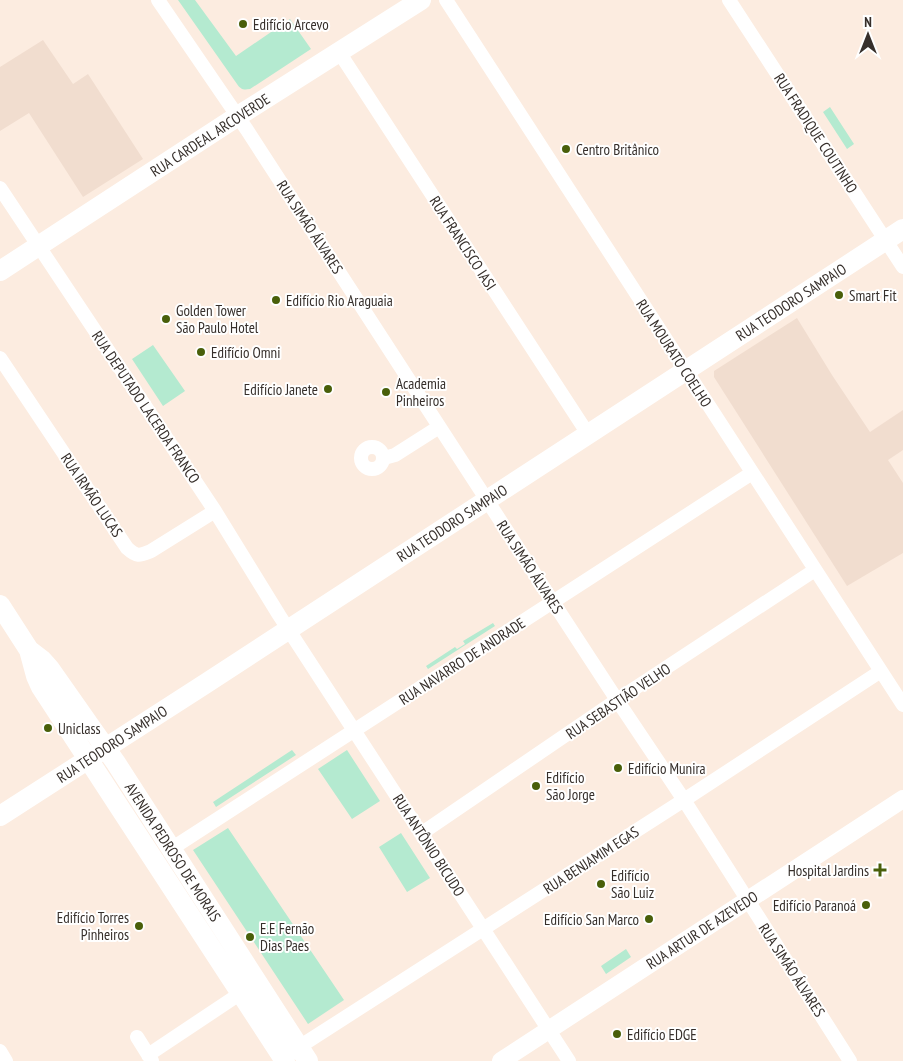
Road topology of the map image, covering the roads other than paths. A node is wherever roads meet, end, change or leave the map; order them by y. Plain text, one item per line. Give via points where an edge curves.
1 (158, 0) edge
2 (421, 0) edge
3 (446, 0) edge
4 (729, 0) edge
5 (339, 52) junction
6 (238, 116) junction
7 (0, 188) edge
8 (903, 229) edge
9 (886, 240) junction
10 (38, 246) junction
11 (903, 267) edge
12 (0, 271) edge
13 (0, 358) edge
14 (686, 370) junction
15 (439, 427) junction
16 (588, 434) junction
17 (384, 458) dead end
18 (752, 473) junction
19 (486, 500) junction
20 (215, 511) junction
21 (815, 570) junction
22 (552, 602) junction
23 (0, 605) edge
24 (288, 629) junction
25 (881, 671) junction
26 (617, 700) junction
27 (903, 705) edge
28 (354, 730) junction
29 (97, 753) junction
30 (903, 799) edge
31 (684, 800) junction
32 (0, 816) edge
33 (422, 833) junction
34 (171, 849) junction
35 (748, 900) junction
36 (484, 928) junction
37 (241, 993) junction
38 (549, 1030) junction
39 (137, 1037) dead end
40 (0, 1051) edge
41 (298, 1056) edge
42 (150, 1058) edge
43 (6, 1061) edge
44 (501, 1061) edge
45 (569, 1061) edge
46 (850, 1061) edge

1 - 6 street, RUA SIMÃO ÁLVARES
2 - 5 main road, RUA CARDEAL ARCOVERDE
3 - 14 street, RUA MOURATO COELHO
4 - 9 street, RUA FRADIQUE COUTINHO
5 - 6 main road, RUA CARDEAL ARCOVERDE
5 - 16 street, RUA FRANCISCO IASI
6 - 10 main road, RUA CARDEAL ARCOVERDE
6 - 15 street, RUA SIMÃO ÁLVARES
7 - 10 street, RUA DEPUTADO LACERDA FRANCO
8 - 9 main road, RUA TEODORO SAMPAIO
9 - 11 street, RUA FRADIQUE COUTINHO
9 - 14 main road, RUA TEODORO SAMPAIO
10 - 12 main road, RUA CARDEAL ARCOVERDE
10 - 20 street, RUA DEPUTADO LACERDA FRANCO
13 - 20 street, RUA IRMÃO LUCAS via 134,554 152,551
14 - 16 main road, RUA TEODORO SAMPAIO
14 - 18 street, RUA MOURATO COELHO
15 - 17 street via 395,455
15 - 19 street, RUA SIMÃO ÁLVARES
16 - 19 main road, RUA TEODORO SAMPAIO
18 - 21 street, RUA MOURATO COELHO
18 - 22 street, RUA NAVARRO DE ANDRADE
19 - 22 street, RUA SIMÃO ÁLVARES
19 - 24 main road, RUA TEODORO SAMPAIO
20 - 24 street, RUA DEPUTADO LACERDA FRANCO
21 - 25 street, RUA MOURATO COELHO
21 - 26 street, RUA SEBASTIÃO VELHO
22 - 26 street, RUA SIMÃO ÁLVARES
22 - 28 street, RUA NAVARRO DE ANDRADE
23 - 29 main road, AVENIDA PEDROSO DE MORAIS via 29,650 50,669
24 - 28 street, RUA ANTÔNIO BICUDO
24 - 29 main road, RUA TEODORO SAMPAIO
25 - 27 street, RUA MOURATO COELHO
25 - 31 street, RUA BENJAMIM EGAS
26 - 31 street, RUA SIMÃO ÁLVARES
26 - 33 street, RUA SEBASTIÃO VELHO
28 - 33 street, RUA ANTÔNIO BICUDO
28 - 34 street, RUA NAVARRO DE ANDRADE
29 - 32 main road, RUA TEODORO SAMPAIO
29 - 34 main road, AVENIDA PEDROSO DE MORAIS
29 - 37 main road, AVENIDA PEDROSO DE MORAIS
30 - 35 street, RUA ARTUR DE AZEVEDO
31 - 35 street, RUA SIMÃO ÁLVARES
31 - 36 street, RUA BENJAMIM EGAS
33 - 36 street, RUA ANTÔNIO BICUDO
34 - 41 main road, AVENIDA PEDROSO DE MORAIS
35 - 38 street, RUA ARTUR DE AZEVEDO
35 - 46 street, RUA SIMÃO ÁLVARES
36 - 38 street, RUA ANTÔNIO BICUDO
36 - 41 street, RUA BENJAMIM EGAS
37 - 41 main road, AVENIDA PEDROSO DE MORAIS
37 - 42 street
38 - 44 street, RUA ARTUR DE AZEVEDO
38 - 45 street, RUA ANTÔNIO BICUDO
39 - 42 street
40 - 43 street

